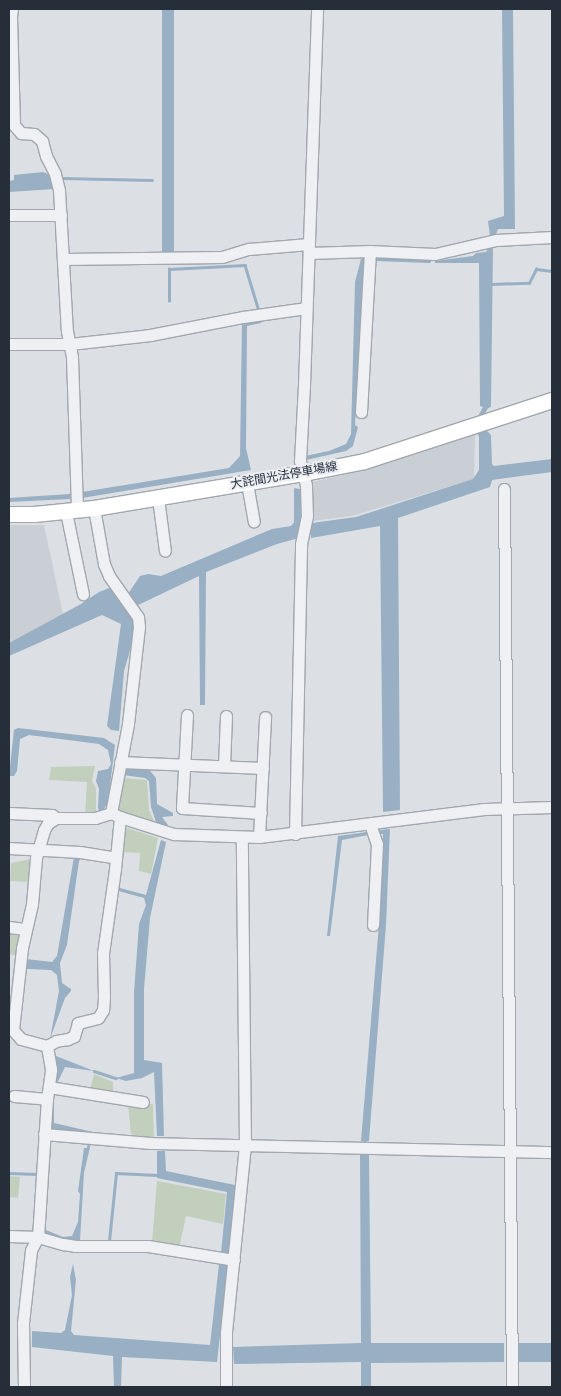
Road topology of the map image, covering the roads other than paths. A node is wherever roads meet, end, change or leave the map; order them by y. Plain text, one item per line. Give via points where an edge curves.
1 (317, 9) edge
2 (11, 14) edge
3 (9, 215) edge
4 (61, 215) junction
5 (552, 237) edge
6 (309, 248) junction
7 (370, 251) junction
8 (63, 259) junction
9 (306, 308) junction
10 (9, 344) edge
11 (70, 344) junction
12 (552, 400) edge
13 (362, 412) dead end
14 (304, 474) junction
15 (247, 483) junction
16 (504, 489) dead end
17 (158, 498) junction
18 (94, 508) junction
19 (71, 511) junction
20 (9, 514) edge
21 (254, 521) dead end
22 (165, 551) dead end
23 (83, 594) dead end
24 (187, 715) dead end
25 (226, 716) dead end
26 (265, 717) dead end
27 (120, 762) junction
28 (185, 763) junction
29 (224, 766) junction
30 (263, 768) junction
31 (552, 807) edge
32 (508, 808) junction
33 (260, 812) junction
34 (9, 813) edge
35 (116, 815) junction
36 (56, 818) junction
37 (370, 824) junction
38 (295, 834) junction
39 (242, 837) junction
40 (259, 837) junction
41 (9, 848) edge
42 (38, 849) junction
43 (116, 858) junction
44 (373, 925) dead end
45 (9, 928) edge
46 (25, 929) junction
47 (47, 1046) junction
48 (53, 1088) junction
49 (14, 1096) dead end
50 (47, 1100) junction
51 (143, 1102) dead end
52 (44, 1134) junction
53 (245, 1146) junction
54 (509, 1152) junction
55 (552, 1152) edge
56 (9, 1236) edge
57 (38, 1237) junction
58 (234, 1260) junction
59 (24, 1387) edge
60 (226, 1387) edge
61 (512, 1387) edge

1 - 6 street
2 - 4 street via 14,125 21,133 34,134 42,141 55,174
3 - 4 street
4 - 8 street
5 - 7 street via 491,241 435,254
6 - 7 street
6 - 8 street via 249,249 222,257
6 - 9 street
7 - 13 street
8 - 11 street
9 - 11 street via 150,335
9 - 14 street via 300,461
10 - 11 street
11 - 19 street
12 - 14 main road, 大詫間光法停車場線 via 364,461
14 - 15 main road, 大詫間光法停車場線
14 - 38 street via 307,516
15 - 17 main road, 大詫間光法停車場線
15 - 21 street
16 - 32 street
17 - 18 main road, 大詫間光法停車場線
17 - 22 street
18 - 19 main road, 大詫間光法停車場線
18 - 27 street via 104,564 138,617 128,724
19 - 20 main road, 大詫間光法停車場線
19 - 23 street
24 - 28 street
25 - 29 street
26 - 30 street
27 - 28 street
27 - 35 street
28 - 29 street
28 - 33 street via 182,808
29 - 30 street
30 - 33 street
31 - 32 street
32 - 37 street
32 - 54 street
33 - 40 street
34 - 36 street via 52,815
35 - 36 street
35 - 39 street via 174,834
35 - 43 street
36 - 42 street via 48,823
37 - 38 street
37 - 44 street via 377,844
38 - 40 street
39 - 40 street
39 - 53 street
41 - 42 street
42 - 43 street
42 - 46 street via 32,904
43 - 47 street via 104,944 102,1010 98,1018 78,1023 74,1036
45 - 46 street
46 - 47 street via 13,1030 21,1039
47 - 48 street
48 - 50 street
48 - 51 street
49 - 50 street
50 - 52 street
52 - 53 street via 151,1143
52 - 57 street
53 - 54 street
53 - 58 street
54 - 55 street
54 - 61 street
56 - 57 street
57 - 58 street via 62,1244 148,1246
57 - 59 street via 31,1250 23,1323
58 - 60 street via 225,1345

